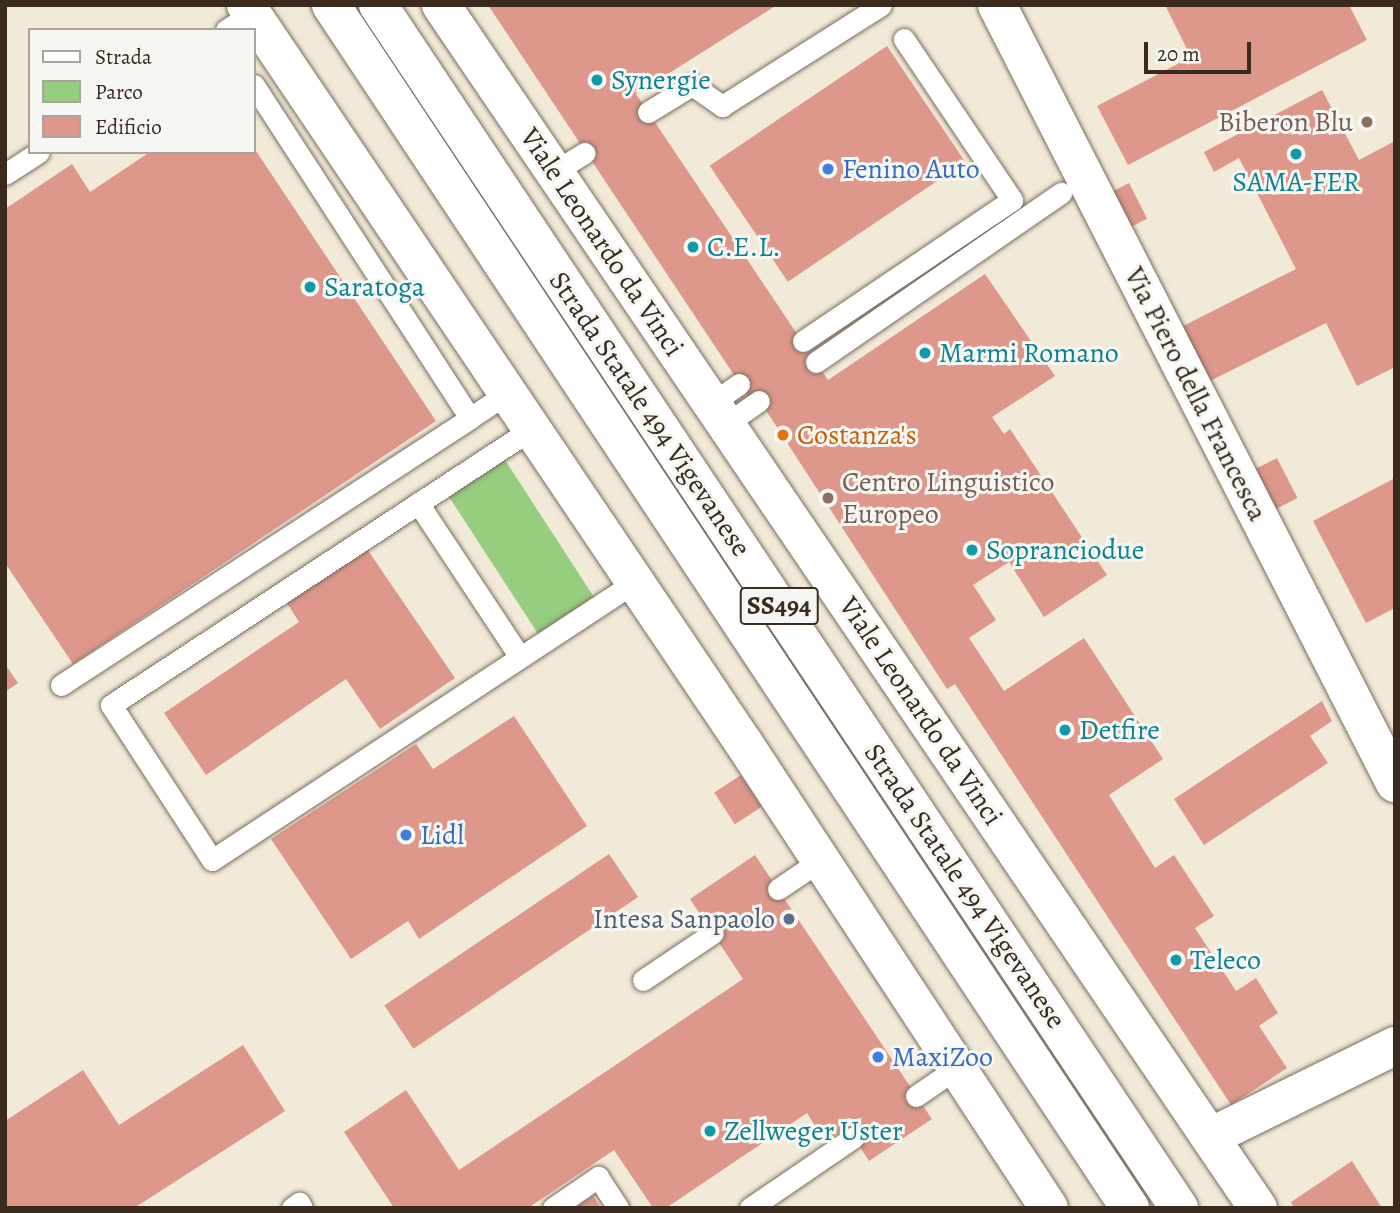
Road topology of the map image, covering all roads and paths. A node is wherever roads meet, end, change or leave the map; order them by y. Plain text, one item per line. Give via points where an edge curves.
1 (331, 5) edge
2 (378, 5) edge
3 (442, 5) edge
4 (881, 5) edge
5 (997, 5) edge
6 (256, 36) edge
7 (904, 39) dead end
8 (256, 88) edge
9 (648, 112) dead end
10 (36, 154) edge
11 (5, 174) edge
12 (1060, 193) dead end
13 (803, 341) dead end
14 (816, 362) dead end
15 (506, 394) junction
16 (759, 401) dead end
17 (726, 403) junction
18 (470, 418) junction
19 (530, 430) junction
20 (418, 503) junction
21 (632, 583) junction
22 (520, 657) junction
23 (61, 685) dead end
24 (1395, 783) edge
25 (818, 862) junction
26 (778, 889) dead end
27 (713, 933) dead end
28 (643, 980) dead end
29 (1395, 1046) edge
30 (955, 1069) junction
31 (916, 1096) dead end
32 (854, 1137) dead end
33 (1210, 1138) junction
34 (292, 1208) edge
35 (302, 1208) edge
36 (553, 1208) edge
37 (618, 1208) edge
38 (750, 1208) edge
39 (1049, 1208) edge
40 (1130, 1208) edge
41 (1179, 1208) edge
42 (1258, 1208) edge

1 - 40 street, Strada Statale 494 Vigevanese / SS494
2 - 41 street, Strada Statale 494 Vigevanese / SS494
3 - 17 street, Viale Leonardo da Vinci via 569,163
4 - 9 lane via 722,106 692,85
5 - 24 street, Via Piero della Francesca
6 - 15 street
7 - 13 lane via 1012,200
8 - 18 lane
10 - 11 lane
12 - 14 lane
15 - 18 lane
15 - 19 street
16 - 17 lane
17 - 33 street, Viale Leonardo da Vinci
18 - 23 lane
19 - 20 lane
19 - 21 street
20 - 22 lane
20 - 22 lane via 111,705 212,860
21 - 22 lane
21 - 25 street via 743,742
25 - 26 lane
25 - 30 street
27 - 28 lane
29 - 33 street
30 - 31 lane
30 - 39 street
32 - 38 lane
33 - 42 street, Viale Leonardo da Vinci
34 - 35 lane via 299,1203
36 - 37 lane via 598,1178

